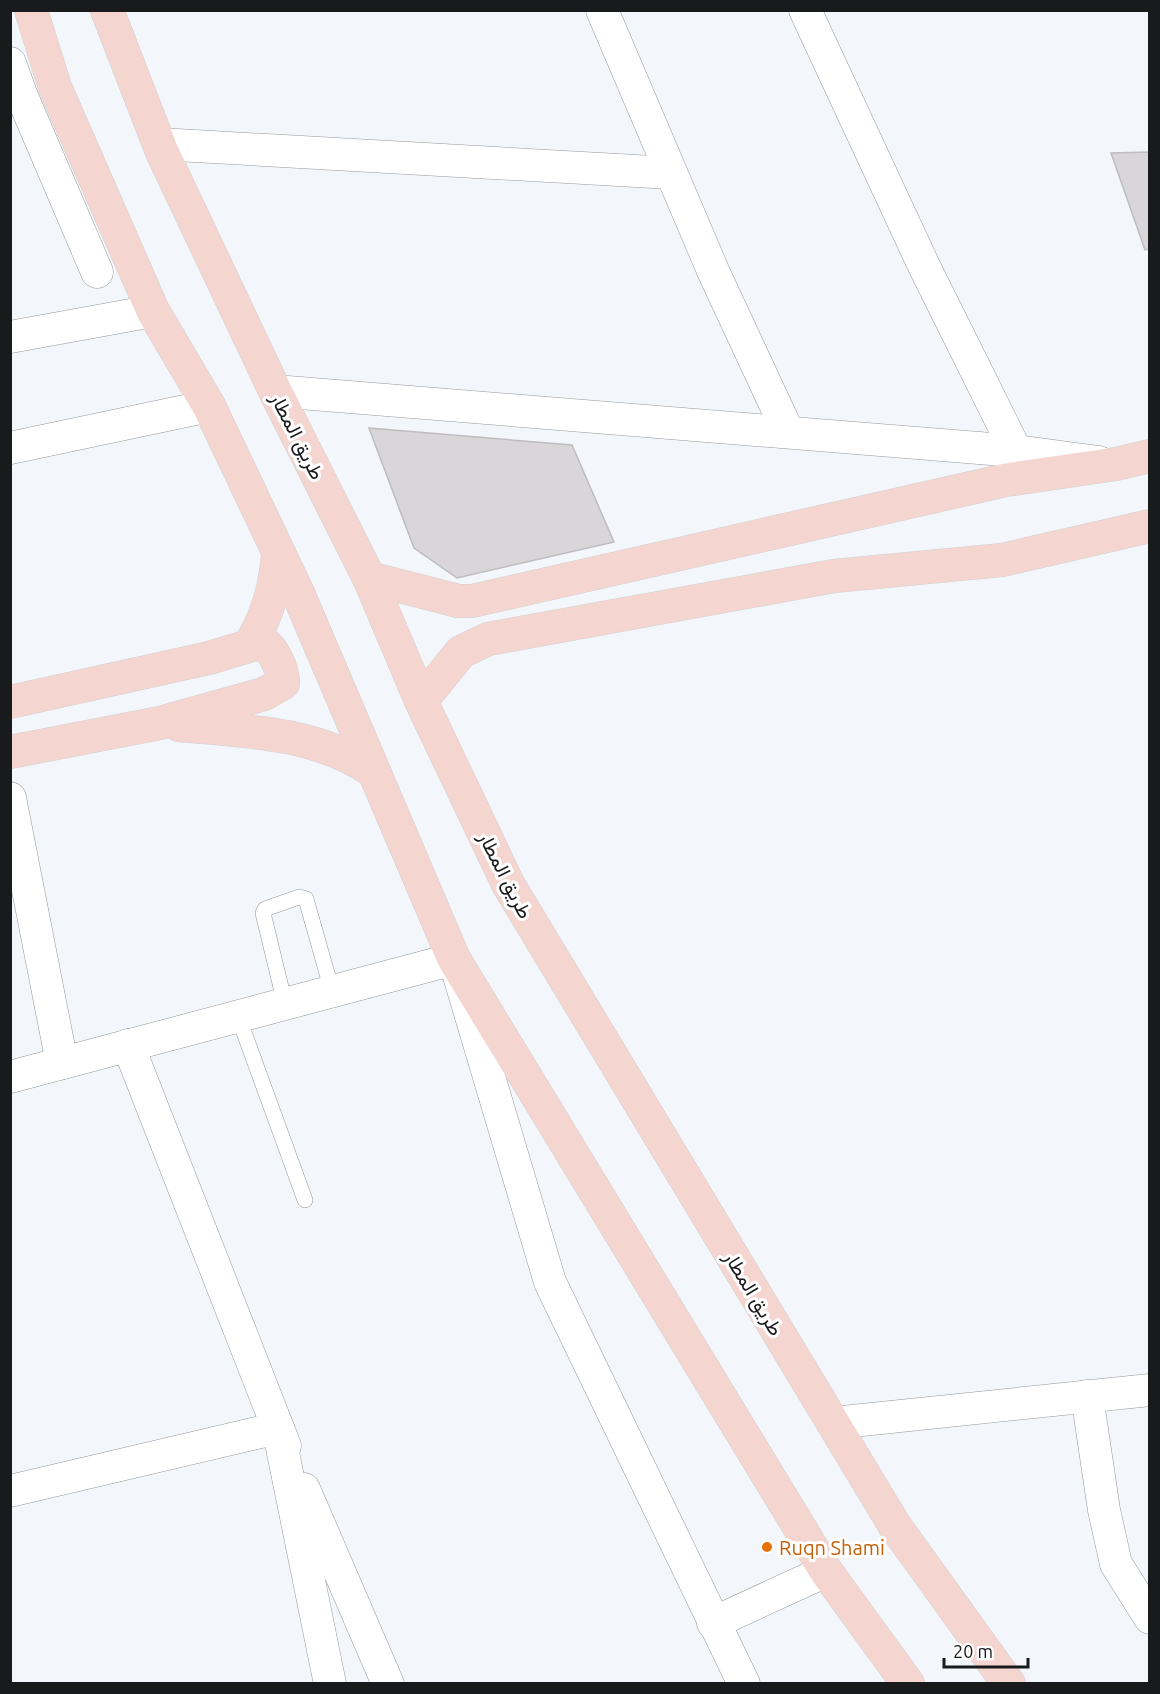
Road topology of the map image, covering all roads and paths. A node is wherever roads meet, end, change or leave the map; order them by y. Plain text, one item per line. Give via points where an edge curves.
1 (30, 10) edge
2 (106, 10) edge
3 (602, 10) edge
4 (805, 10) edge
5 (10, 63) edge
6 (56, 87) junction
7 (16, 95) edge
8 (159, 144) junction
9 (671, 173) junction
10 (97, 272) dead end
11 (153, 311) junction
12 (10, 337) edge
13 (275, 391) junction
14 (209, 406) junction
15 (788, 432) junction
16 (10, 448) edge
17 (1016, 451) junction
18 (1149, 456) edge
19 (1116, 464) junction
20 (1149, 526) edge
21 (278, 555) junction
22 (369, 578) junction
23 (251, 643) junction
24 (422, 701) junction
25 (10, 702) edge
26 (159, 723) junction
27 (10, 752) edge
28 (373, 771) junction
29 (10, 798) edge
30 (454, 958) junction
31 (332, 991) junction
32 (285, 1004) junction
33 (238, 1016) junction
34 (128, 1045) junction
35 (62, 1063) junction
36 (10, 1077) edge
37 (305, 1200) dead end
38 (1149, 1390) edge
39 (1087, 1396) junction
40 (833, 1423) junction
41 (278, 1428) junction
42 (10, 1491) edge
43 (826, 1571) junction
44 (1149, 1618) edge
45 (713, 1623) junction
46 (330, 1683) edge
47 (388, 1683) edge
48 (744, 1683) edge
49 (908, 1683) edge
50 (1009, 1683) edge

1 - 6 main road
2 - 8 main road, طريق المطار
3 - 9 street
4 - 17 street via 924,266
5 - 7 street
6 - 7 street
6 - 11 main road
7 - 10 street
8 - 9 street
8 - 13 main road, طريق المطار
9 - 15 street
11 - 12 street
11 - 14 main road
13 - 15 street
13 - 22 main road, طريق المطار
14 - 16 street
14 - 21 main road
15 - 17 street
17 - 19 street
18 - 19 main road
19 - 22 main road via 1005,480 472,602
20 - 24 main road via 1002,560 834,576 488,639 461,652
21 - 23 main road via 275,588 265,619
21 - 28 main road
22 - 24 main road, طريق المطار
23 - 25 main road via 209,658
23 - 26 main road via 262,642 272,652 283,683 276,689
24 - 40 main road, طريق المطار via 508,885
26 - 27 main road
26 - 28 main road via 319,743 353,757
28 - 30 main road
29 - 35 street
30 - 31 street
30 - 43 main road
30 - 45 street via 550,1282
31 - 32 street
31 - 32 lane via 306,899 299,897 263,913
32 - 33 street
33 - 34 street
33 - 37 lane
34 - 35 street
34 - 41 street
35 - 36 street
38 - 39 street
39 - 40 street
39 - 44 street via 1116,1564
40 - 50 main road, طريق المطار via 895,1526
41 - 42 street
41 - 46 street
41 - 47 street
43 - 45 street
43 - 49 main road
45 - 48 street

